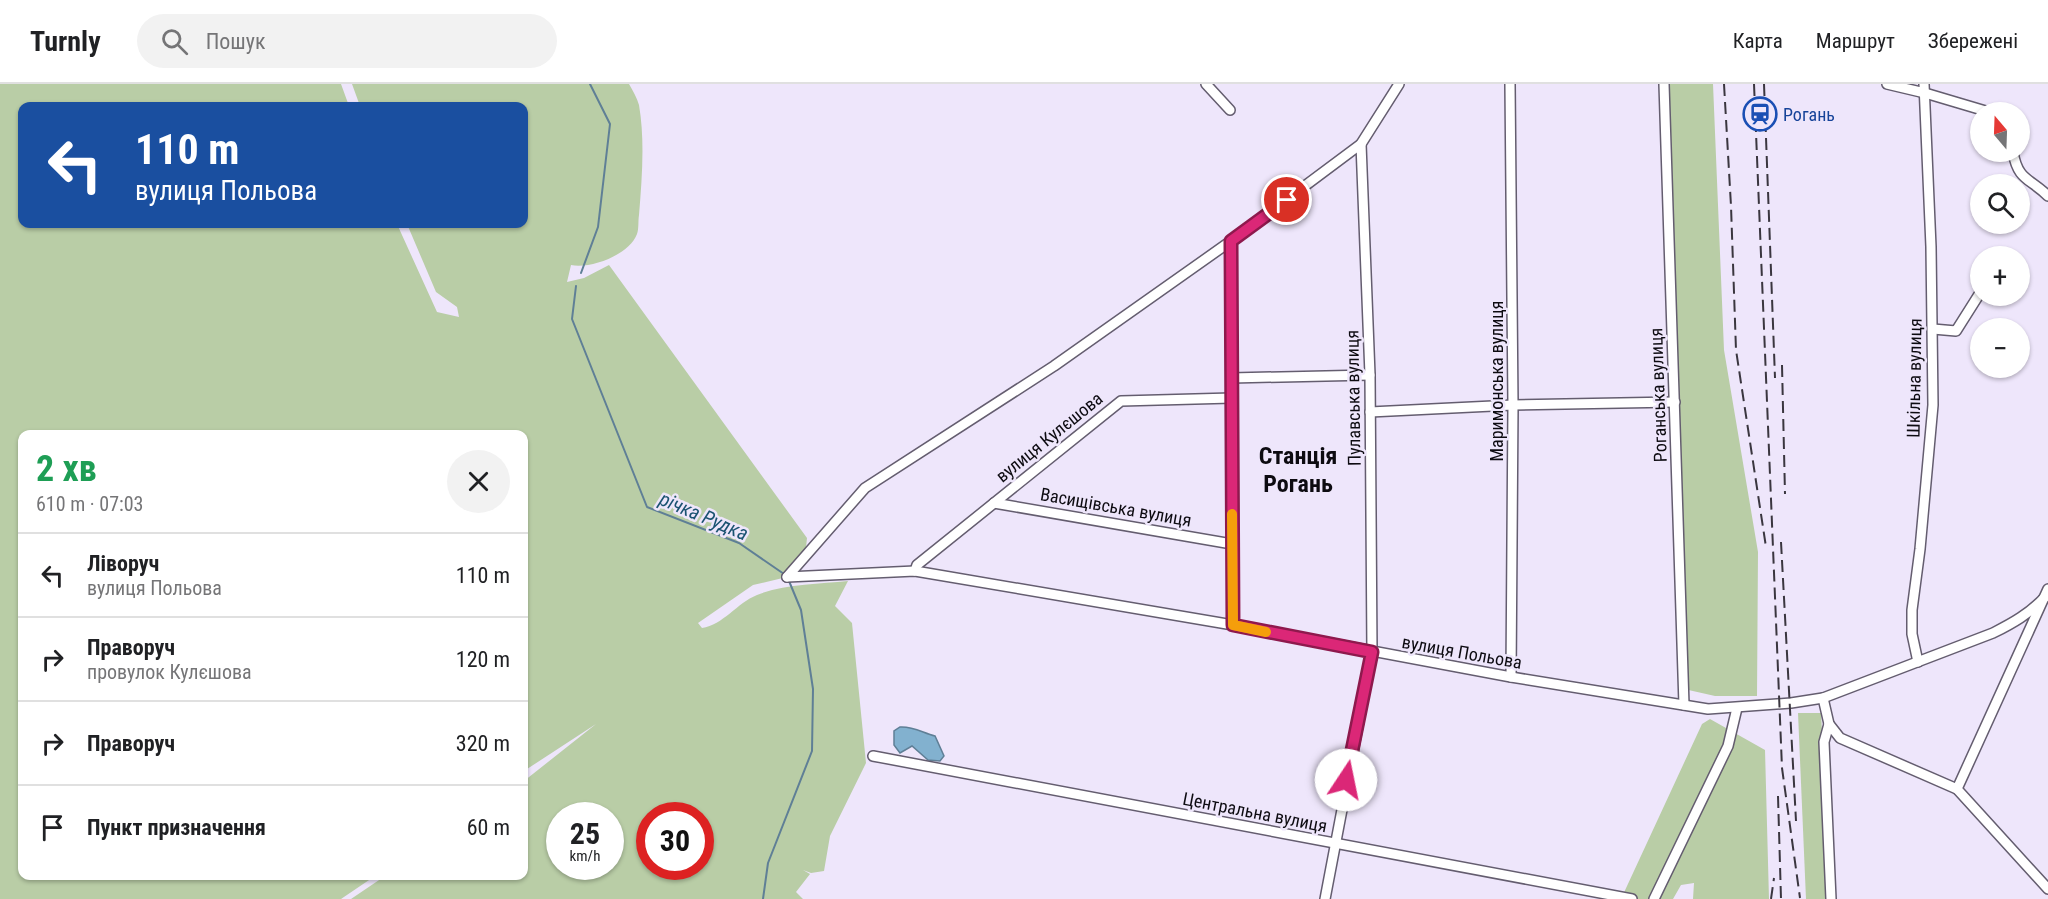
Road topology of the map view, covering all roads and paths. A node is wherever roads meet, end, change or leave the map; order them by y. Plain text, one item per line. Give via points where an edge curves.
1 (1206, 84) edge
2 (1399, 84) edge
3 (1510, 84) edge
4 (1664, 84) edge
5 (1887, 84) edge
6 (1924, 88) edge
7 (1970, 105) edge
8 (1230, 110) dead end
9 (1361, 144) junction
10 (2016, 162) edge
11 (2048, 196) edge
12 (1231, 241) junction
13 (1972, 306) edge
14 (1932, 328) junction
15 (1370, 375) junction
16 (1232, 378) junction
17 (1232, 398) junction
18 (1675, 402) junction
19 (1513, 405) junction
20 (1370, 412) junction
21 (994, 503) junction
22 (1232, 544) junction
23 (915, 571) junction
24 (2047, 595) edge
25 (1233, 625) junction
26 (1372, 652) junction
27 (1918, 662) junction
28 (1511, 678) junction
29 (1823, 698) junction
30 (1684, 705) junction
31 (1737, 708) junction
32 (1829, 724) junction
33 (873, 756) dead end
34 (1957, 789) junction
35 (1334, 844) junction
36 (2048, 889) edge
37 (1325, 899) edge
38 (1632, 899) edge
39 (1654, 899) edge
40 (1831, 899) edge

1 - 8 street
2 - 9 street
3 - 19 street, Маримонська вулиця
4 - 18 street, Роганська вулиця
5 - 6 street
6 - 7 street
6 - 14 street, Шкільна вулиця
9 - 12 street
9 - 15 street, Пулавська вулиця
10 - 11 street via 2022,176
12 - 16 street
12 - 23 street, вулиця Польова via 1053,366 866,488 787,577
13 - 14 street via 1956,330
14 - 27 street, Шкільна вулиця via 1934,405 1912,610
15 - 16 street
15 - 20 street, Пулавська вулиця
16 - 17 street
17 - 21 street, вулиця Кулєшова via 1120,401
17 - 22 street
18 - 19 street
18 - 30 street, Роганська вулиця
19 - 20 street
19 - 28 street, Маримонська вулиця
20 - 26 street, Пулавська вулиця
21 - 22 street, Васищівська вулиця
21 - 23 street, вулиця Кулєшова via 917,565
22 - 25 street
23 - 25 street, вулиця Польова
24 - 27 street, вулиця Польова via 2010,624
24 - 34 street
25 - 26 street, вулиця Польова
26 - 28 street, вулиця Польова
26 - 35 street, Пулавська вулиця
27 - 29 street, вулиця Польова
28 - 30 street, вулиця Польова
29 - 31 street, вулиця Польова
29 - 32 street
30 - 31 street, вулиця Польова
31 - 39 street via 1728,746
32 - 34 street via 1839,738
32 - 40 street via 1824,742
33 - 35 street, Центральна вулиця
34 - 36 street
35 - 37 street, Пулавська вулиця
35 - 38 street, Центральна вулиця

